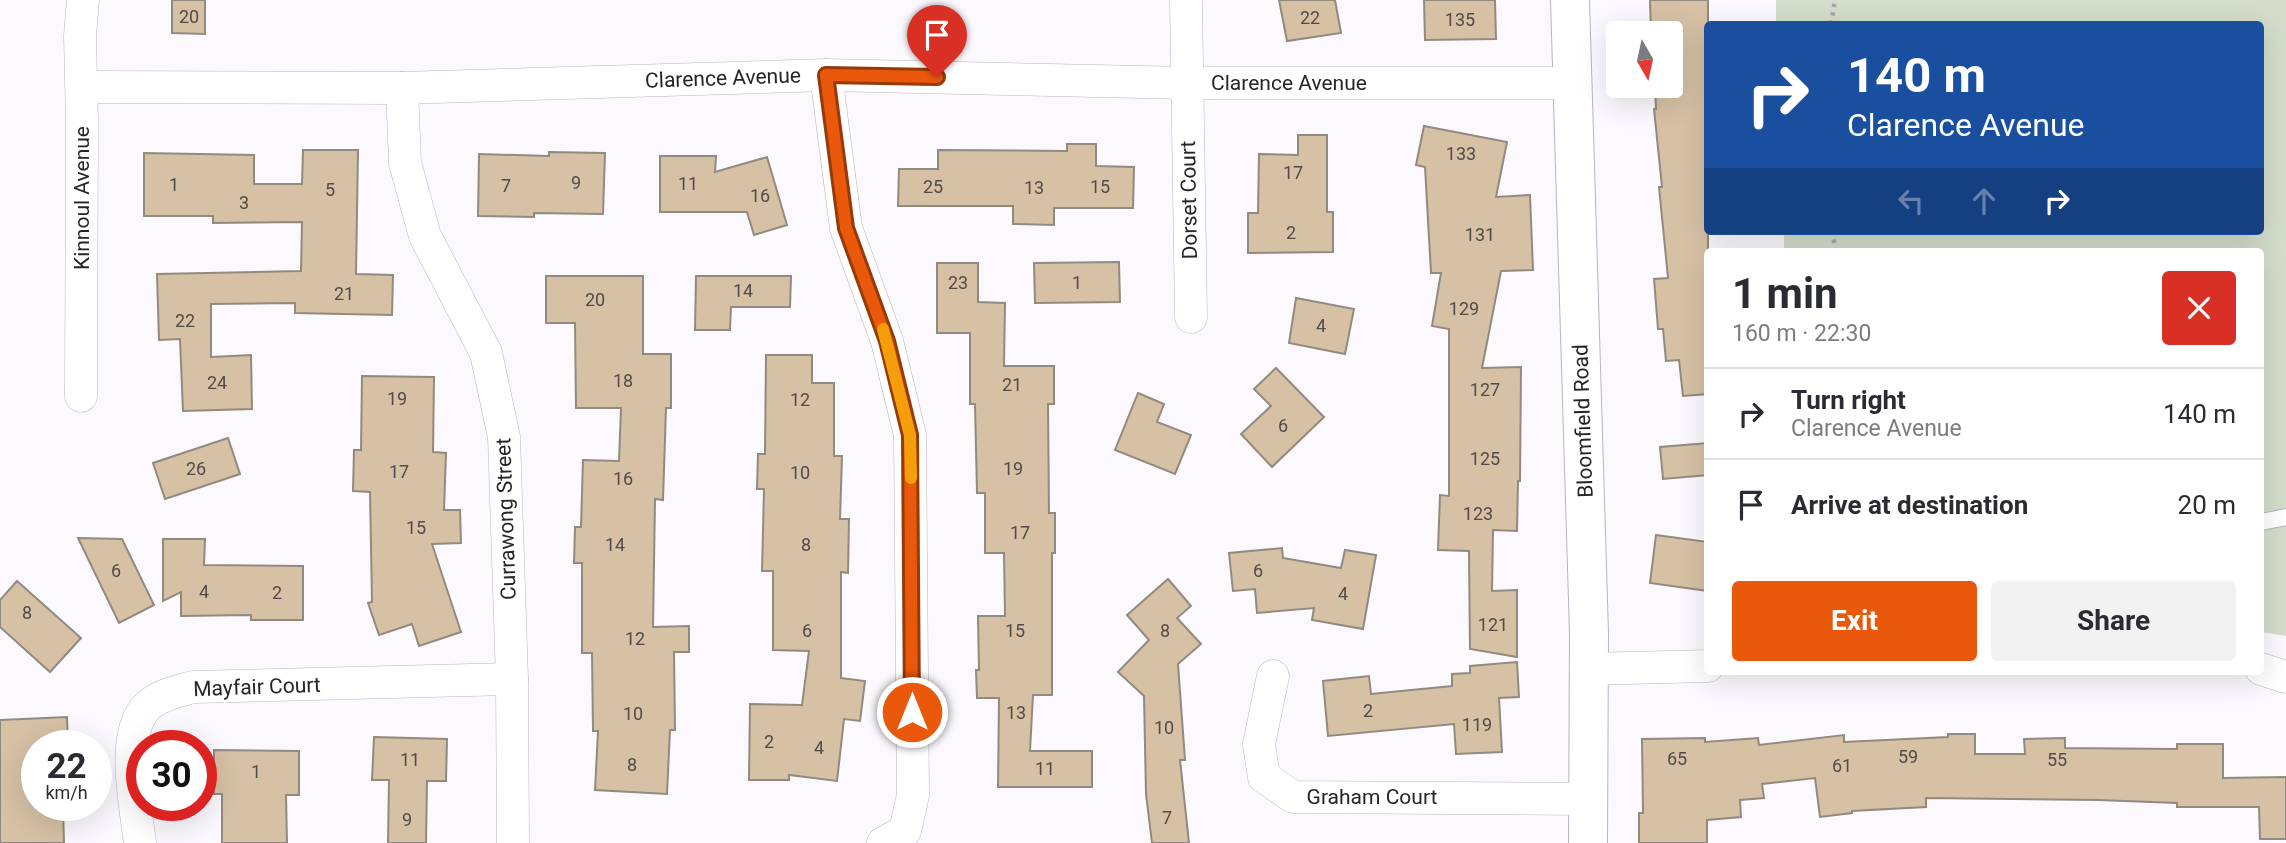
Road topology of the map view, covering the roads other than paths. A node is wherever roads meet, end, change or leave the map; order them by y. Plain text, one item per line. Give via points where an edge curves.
1 (83, 0) edge
2 (1186, 0) edge
3 (1570, 0) edge
4 (826, 75) junction
5 (1187, 83) junction
6 (1573, 83) junction
7 (82, 87) junction
8 (402, 88) junction
9 (1191, 317) dead end
10 (81, 396) dead end
11 (2286, 517) edge
12 (2264, 521) edge
13 (1704, 666) edge
14 (1588, 669) junction
15 (2264, 669) edge
16 (1273, 676) dead end
17 (2286, 677) edge
18 (512, 679) junction
19 (1588, 799) junction
20 (140, 843) edge
21 (513, 843) edge
22 (883, 843) edge
23 (1588, 843) edge

1 - 7 street, Kinnoul Avenue
2 - 5 street, Dorset Court
3 - 6 street, Bloomfield Road
4 - 5 street, Clarence Avenue
4 - 8 street, Clarence Avenue
4 - 22 street via 846,228 887,341 910,435 913,795 905,831
5 - 6 street, Clarence Avenue
5 - 9 street, Dorset Court
6 - 14 street, Bloomfield Road
7 - 8 street, Clarence Avenue
7 - 10 street, Kinnoul Avenue
8 - 18 street, Currawong Street via 405,163 425,236 486,353 504,437
11 - 12 lane
13 - 14 street
14 - 19 street, Bloomfield Road
15 - 17 street
16 - 19 street, Graham Court via 1259,744 1264,777 1293,797
18 - 20 street, Mayfair Court via 193,687 168,695 147,706 134,730 131,760
18 - 21 street, Currawong Street
19 - 23 street, Bloomfield Road

